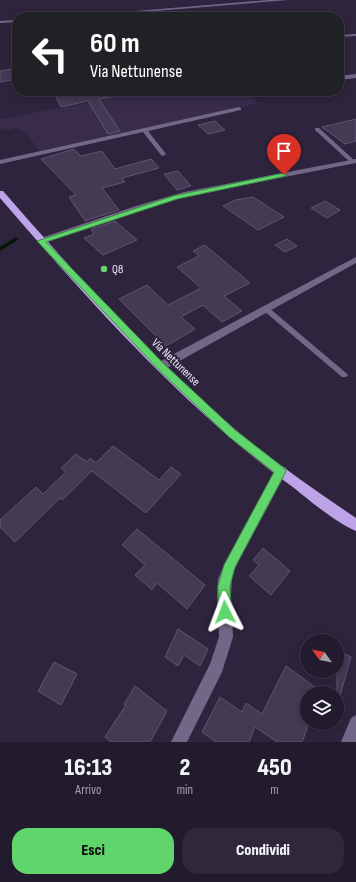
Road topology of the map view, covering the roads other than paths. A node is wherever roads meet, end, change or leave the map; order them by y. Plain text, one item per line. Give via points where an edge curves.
1 (286, 0) edge
2 (137, 12) edge
3 (12, 21) edge
4 (0, 22) edge
5 (356, 35) edge
6 (344, 36) edge
7 (356, 76) edge
8 (344, 77) edge
9 (239, 109) dead end
10 (144, 130) junction
11 (317, 130) dead end
12 (163, 154) dead end
13 (354, 161) edge
14 (0, 162) edge
15 (0, 193) edge
16 (41, 241) junction
17 (356, 260) edge
18 (266, 309) junction
19 (161, 366) junction
20 (344, 375) dead end
21 (281, 471) junction
22 (356, 525) edge
23 (356, 723) edge
24 (179, 742) edge
25 (349, 742) edge

1 - 2 street
3 - 4 street
5 - 6 street
7 - 8 street
9 - 10 street
10 - 12 street
10 - 14 street
11 - 13 lane
13 - 16 street via 187,194
15 - 16 main road, Via Nettunense
16 - 19 main road, Via Nettunense
17 - 18 street
18 - 19 street
18 - 20 lane
19 - 21 main road, Via Nettunense via 232,433
21 - 22 main road, Via Nettunense
21 - 24 street via 230,565 225,580 226,629 222,654
23 - 25 street

